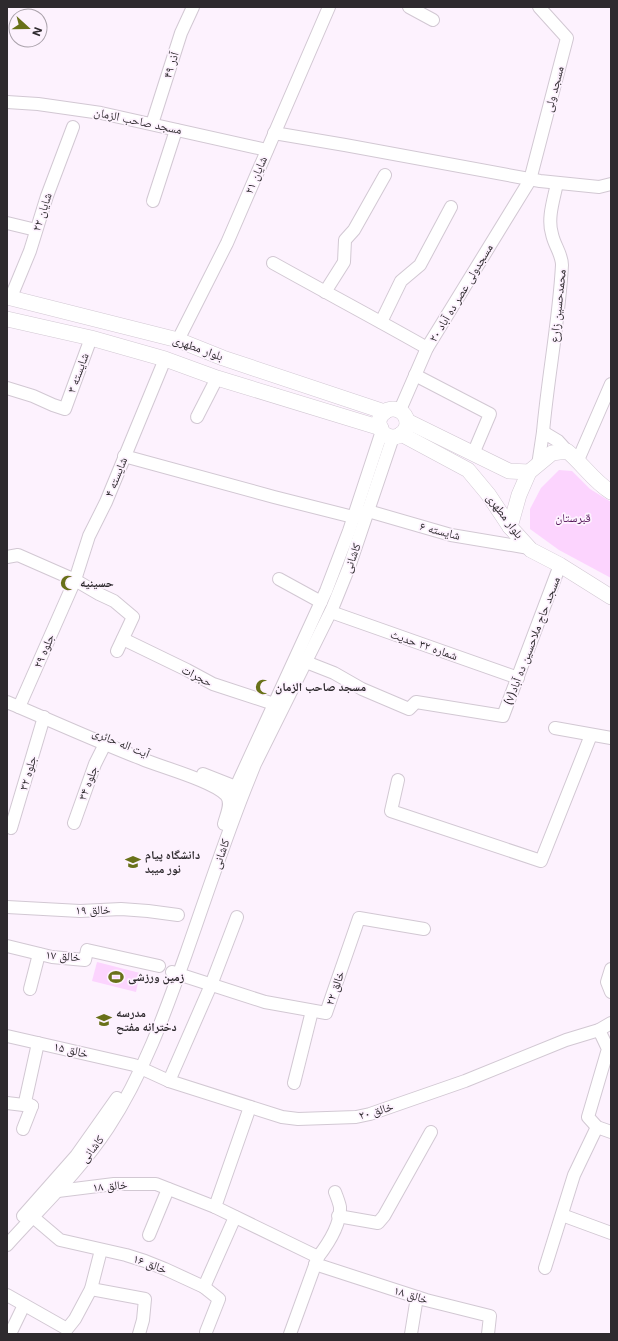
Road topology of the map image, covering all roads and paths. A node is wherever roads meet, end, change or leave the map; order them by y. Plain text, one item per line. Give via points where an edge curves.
1 (193, 7) edge
2 (329, 7) edge
3 (409, 7) edge
4 (539, 7) edge
5 (434, 20) dead end
6 (7, 102) edge
7 (152, 124) junction
8 (73, 127) dead end
9 (176, 130) junction
10 (274, 133) junction
11 (267, 150) junction
12 (385, 175) dead end
13 (530, 180) junction
14 (557, 183) junction
15 (611, 184) edge
16 (153, 201) dead end
17 (451, 208) dead end
18 (7, 223) edge
19 (36, 230) junction
20 (273, 263) dead end
21 (326, 292) junction
22 (9, 297) edge
23 (7, 319) edge
24 (381, 322) junction
25 (91, 338) junction
26 (178, 340) junction
27 (427, 348) junction
28 (165, 359) junction
29 (415, 375) junction
30 (217, 378) junction
31 (611, 384) edge
32 (7, 388) edge
33 (197, 417) dead end
34 (393, 425) junction
35 (543, 432) junction
36 (473, 454) junction
37 (572, 455) junction
38 (124, 456) junction
39 (533, 468) junction
40 (611, 492) edge
41 (368, 511) junction
42 (353, 517) junction
43 (510, 527) junction
44 (529, 548) junction
45 (7, 557) edge
46 (560, 565) junction
47 (279, 579) dead end
48 (75, 580) junction
49 (67, 596) joint
50 (611, 596) edge
51 (321, 602) junction
52 (331, 612) junction
53 (123, 639) junction
54 (117, 651) dead end
55 (306, 662) junction
56 (518, 678) junction
57 (7, 696) edge
58 (7, 702) edge
59 (20, 704) junction
60 (274, 704) junction
61 (44, 717) junction
62 (555, 728) dead end
63 (591, 735) junction
64 (611, 738) edge
65 (105, 744) junction
66 (255, 764) junction
67 (398, 780) dead end
68 (236, 787) junction
69 (229, 806) junction
70 (74, 823) dead end
71 (232, 824) junction
72 (11, 828) dead end
73 (7, 907) edge
74 (178, 915) dead end
75 (237, 917) dead end
76 (424, 929) dead end
77 (7, 946) edge
78 (39, 954) junction
79 (159, 966) dead end
80 (611, 969) edge
81 (175, 973) junction
82 (211, 985) junction
83 (30, 990) dead end
84 (611, 992) edge
85 (312, 1011) junction
86 (611, 1023) edge
87 (599, 1030) junction
88 (7, 1036) edge
89 (38, 1043) junction
90 (138, 1067) junction
91 (169, 1080) junction
92 (294, 1082) dead end
93 (7, 1104) edge
94 (32, 1106) junction
95 (250, 1107) junction
96 (597, 1127) junction
97 (23, 1129) dead end
98 (430, 1132) dead end
99 (611, 1132) edge
100 (55, 1188) junction
101 (168, 1189) junction
102 (335, 1192) dead end
103 (215, 1207) junction
104 (30, 1215) junction
105 (562, 1215) junction
106 (338, 1216) junction
107 (235, 1217) junction
108 (7, 1233) edge
109 (611, 1233) edge
110 (149, 1235) dead end
111 (7, 1245) edge
112 (101, 1250) junction
113 (317, 1261) junction
114 (545, 1268) dead end
115 (204, 1287) junction
116 (91, 1290) junction
117 (7, 1295) edge
118 (417, 1297) junction
119 (24, 1305) junction
120 (206, 1332) dead end
121 (10, 1334) edge
122 (139, 1334) edge
123 (290, 1334) edge
124 (411, 1334) edge
125 (488, 1334) edge

1 - 7 street, آذر ۴۹ via 181,33
2 - 10 street, شایان ۲۱
3 - 5 street
4 - 13 street, مسجد ولی via 567,38
6 - 7 street, مسجد صاحب الزمان via 101,113
7 - 9 street, مسجد صاحب الزمان
8 - 19 street, شایان ۲۲
9 - 11 street, مسجد صاحب الزمان
9 - 16 street
10 - 11 street, شایان ۲۱
10 - 13 street
11 - 26 street, شایان ۲۱ via 227,243
12 - 21 street via 354,230 345,240 344,262
13 - 14 street
13 - 27 street, مسجدولی عصر ده آباد ۲۰
14 - 15 street via 599,187
14 - 35 street, محمدحسین زارع via 550,222 551,234 562,258 561,281
17 - 24 street via 420,264 401,281
18 - 19 street
19 - 22 street, شایان ۲۲ via 30,251
20 - 21 street
21 - 24 street
22 - 26 main road, بلوار مطهری
23 - 25 main road, بلوار مطهری
24 - 27 street
25 - 28 main road, بلوار مطهری
25 - 32 street, شایسته ۳ via 65,409
26 - 34 main road, بلوار مطهری
27 - 29 street, مسجدولی عصر ده آباد ۲۰
28 - 30 main road, بلوار مطهری
28 - 38 street, شایسته ۴
29 - 34 street, مسجدولی عصر ده آباد ۲۰
29 - 36 street via 490,414
30 - 33 street
30 - 34 main road, بلوار مطهری
31 - 37 street
34 - 36 main road, بلوار مطهری
34 - 41 street, کاشانی
34 - 42 street, کاشانی
34 - 43 main road, بلوار مطهری via 468,470
35 - 37 street via 558,441
35 - 39 street, محمدحسین زارع
36 - 39 main road, بلوار مطهری via 509,471
37 - 39 main road via 552,453
37 - 40 main road
38 - 42 street
38 - 48 street, شایسته ۴ via 89,536
39 - 43 main road via 518,495
41 - 42 street
41 - 44 street, شایسته ۶ via 451,535
41 - 52 street, کاشانی
42 - 51 street, کاشانی
43 - 44 main road, بلوار مطهری
44 - 46 main road, بلوار مطهری
45 - 48 street via 18,555
46 - 50 main road, بلوار مطهری
46 - 56 street, مسجد حاج ملاحسین ده آباد(۷)
47 - 51 street
48 - 49 street, شایسته ۴
48 - 53 street via 114,601 133,617
49 - 59 street, جلوه ۲۹
51 - 60 street, کاشانی
52 - 55 street, کاشانی
52 - 56 street, شماره ۳۲ حدیث
53 - 54 street
53 - 60 street, حجرات via 213,684
55 - 56 street, مسجد حاج ملاحسین ده آباد(۷) via 409,710 416,702 503,716
55 - 66 street, کاشانی
57 - 59 street, آیت اله حائری
58 - 59 street, آیت اله حائری
59 - 61 street, آیت اله حائری
59 - 68 street, آیت اله حائری
60 - 68 street, کاشانی
61 - 65 street, آیت اله حائری
61 - 72 street, جلوه ۳۲
62 - 63 street
63 - 64 street
63 - 67 street via 541,861 391,811
65 - 69 street, آیت اله حائری via 207,784 225,795 229,799
65 - 70 street, جلوه ۳۴ via 95,764
66 - 68 street
66 - 71 street, کاشانی
68 - 69 street, کاشانی
69 - 71 street
69 - 81 street, کاشانی
71 - 81 street, کاشانی
73 - 74 street, خالق ۱۹ via 148,910
75 - 82 street
76 - 85 street, خالق ۲۲ via 359,918 326,1013
77 - 78 street, خالق ۱۷
78 - 79 street, خالق ۱۷ via 85,960 87,950
78 - 83 street
80 - 84 street via 607,982
81 - 82 street, خالق ۲۲
81 - 90 street, کاشانی via 151,1049
82 - 85 street, خالق ۲۲ via 265,1002
82 - 91 street
85 - 92 street
86 - 87 street, خالق ۲۰
87 - 95 street, خالق ۲۰ via 370,1114 298,1120
87 - 96 street via 608,1048 588,1117
88 - 89 street, خالق ۱۵
89 - 90 street, خالق ۱۵
89 - 94 street via 25,1102
90 - 91 street, خالق ۲۰
90 - 100 street, کاشانی via 108,1129
91 - 95 street, خالق ۲۰
93 - 94 street
94 - 97 street
95 - 103 street
96 - 99 street
96 - 105 street via 574,1175
98 - 106 street via 378,1224
100 - 101 street, خالق ۱۸ via 156,1184
100 - 104 street, کاشانی
101 - 103 street, خالق ۱۸
101 - 110 street
102 - 106 street via 340,1207
103 - 107 street, خالق ۱۸
104 - 108 street, کاشانی
104 - 111 street, کاشانی
104 - 112 street, خالق ۱۶ via 60,1240
105 - 109 street
105 - 114 street
106 - 113 street via 337,1226
107 - 113 street, خالق ۱۸
107 - 115 street
112 - 115 street, خالق ۱۶ via 145,1261
112 - 116 street
113 - 118 street, خالق ۱۸
113 - 123 street
115 - 120 street, خالق ۱۶ via 219,1299
116 - 119 street via 75,1319 66,1329
116 - 122 street via 145,1299
117 - 119 street
118 - 124 street
118 - 125 street, خالق ۱۸ via 490,1316
119 - 121 street

